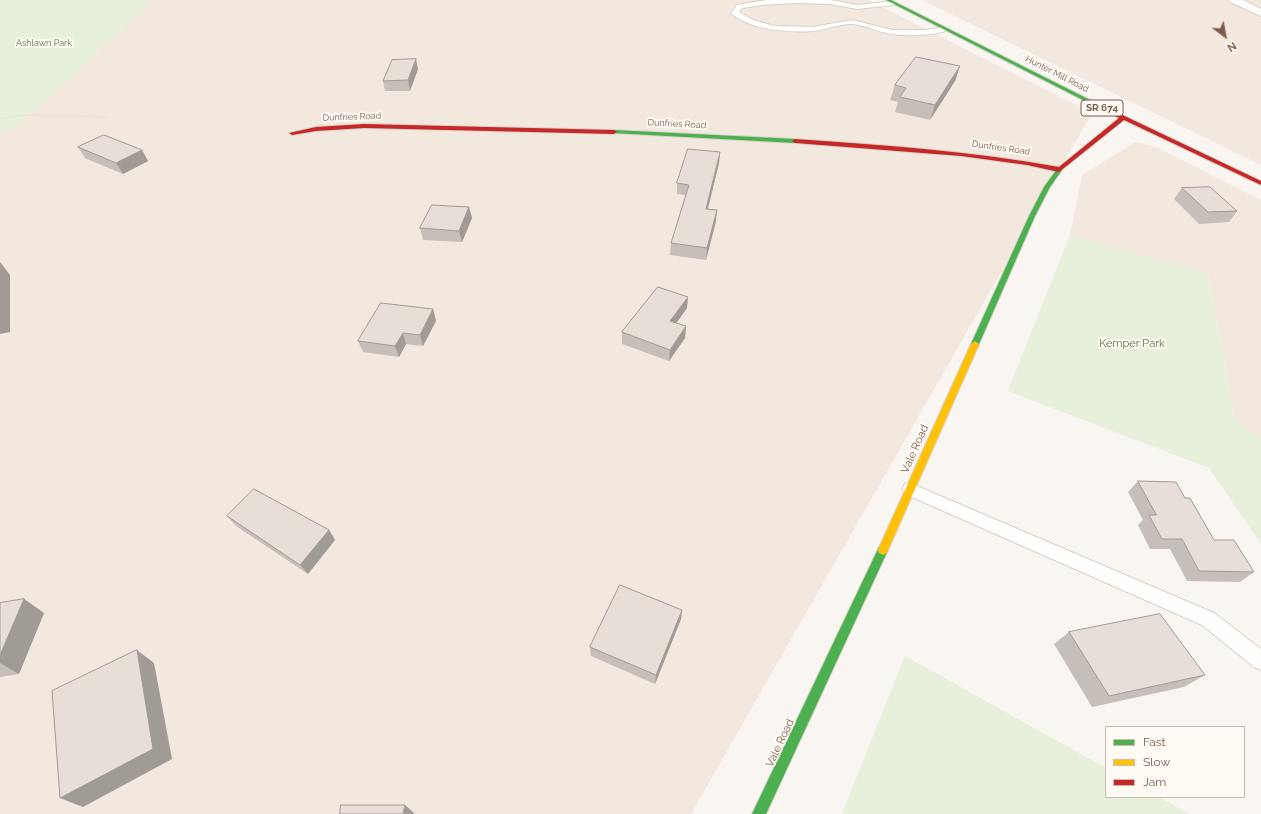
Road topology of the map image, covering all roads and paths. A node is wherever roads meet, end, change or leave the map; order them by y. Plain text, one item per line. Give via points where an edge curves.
1 (1234, 0) edge
2 (891, 2) edge
3 (844, 5) junction
4 (1261, 13) edge
5 (852, 22) junction
6 (945, 29) junction
7 (108, 116) dead end
8 (1124, 117) junction
9 (0, 118) edge
10 (292, 134) dead end
11 (1060, 169) junction
12 (1261, 183) edge
13 (910, 489) junction
14 (1261, 661) edge
15 (759, 814) edge

1 - 4 street
2 - 3 lane via 872,6
2 - 6 main road, Hunter Mill Road / SR 674
3 - 5 lane via 854,17
3 - 5 lane via 791,0 739,6 735,13 750,22 774,28 813,29
5 - 6 lane via 892,32
6 - 8 main road, Hunter Mill Road / SR 674
7 - 9 path via 25,115
8 - 11 main road, Vale Road
8 - 12 main road, Hunter Mill Road / SR 674
10 - 11 main road, Dunfries Road via 336,126 361,125 670,133 934,150 994,156
11 - 13 main road, Vale Road via 1032,216
13 - 14 lane via 1208,619
13 - 15 main road, Vale Road via 857,608

